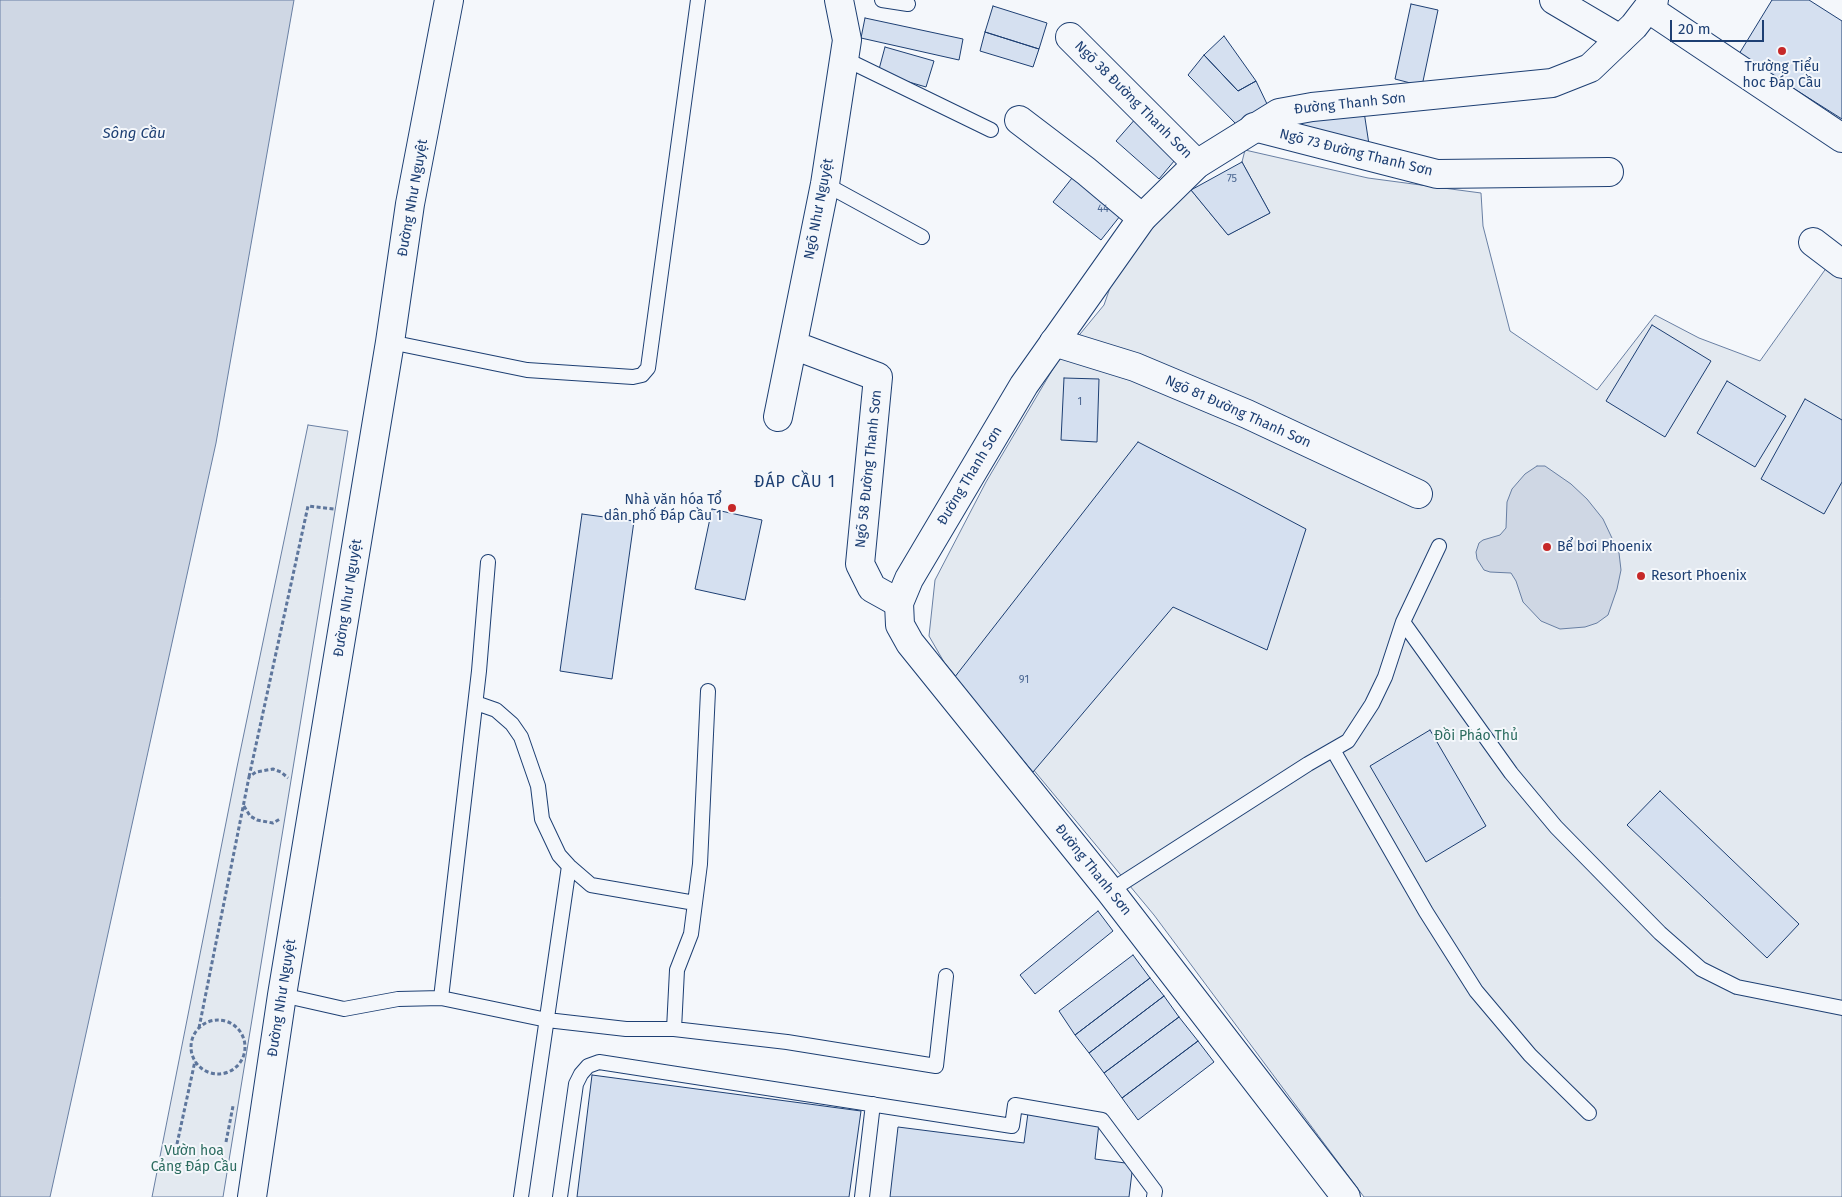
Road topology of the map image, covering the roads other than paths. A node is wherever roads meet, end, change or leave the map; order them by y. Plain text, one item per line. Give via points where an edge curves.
1 (448, 0) edge
2 (698, 0) edge
3 (839, 0) edge
4 (882, 0) edge
5 (1554, 0) edge
6 (908, 4) dead end
7 (1651, 4) edge
8 (1070, 37) dead end
9 (1620, 39) junction
10 (844, 59) junction
11 (1019, 120) dead end
12 (1254, 127) junction
13 (991, 130) dead end
14 (1842, 138) edge
15 (1197, 164) junction
16 (1609, 172) dead end
17 (825, 184) junction
18 (1142, 218) junction
19 (922, 237) dead end
20 (1813, 242) dead end
21 (1842, 264) edge
22 (390, 342) junction
23 (1054, 342) junction
24 (793, 345) junction
25 (778, 417) dead end
26 (1418, 494) dead end
27 (1438, 546) dead end
28 (488, 562) dead end
29 (899, 603) junction
30 (1403, 622) junction
31 (708, 691) dead end
32 (476, 703) junction
33 (1333, 750) junction
34 (569, 866) junction
35 (1110, 890) junction
36 (695, 903) junction
37 (946, 976) dead end
38 (282, 995) junction
39 (441, 998) junction
40 (1842, 1008) edge
41 (547, 1020) junction
42 (674, 1029) junction
43 (873, 1104) junction
44 (1589, 1114) dead end
45 (252, 1197) edge
46 (521, 1197) edge
47 (560, 1197) edge
48 (862, 1197) edge
49 (1154, 1197) edge
50 (1346, 1197) edge

1 - 22 street, Đường Như Nguyệt via 410,204
2 - 22 lane via 648,368 642,375 528,370
3 - 10 street, Ngõ Như Nguyệt via 847,40
4 - 6 lane
5 - 9 street
7 - 9 street, Đường Thanh Sơn
7 - 14 street
8 - 15 street, Ngõ 38 Đường Thanh Sơn
9 - 12 street, Đường Thanh Sơn via 1590,68 1552,83 1312,107 1279,113
10 - 13 lane
10 - 17 street, Ngõ Như Nguyệt
11 - 18 street
12 - 15 street, Đường Thanh Sơn
12 - 16 street, Ngõ 73 Đường Thanh Sơn via 1437,174
15 - 18 street, Đường Thanh Sơn
17 - 19 lane
17 - 24 street, Ngõ Như Nguyệt
18 - 23 street, Đường Thanh Sơn
20 - 21 street
22 - 38 street, Đường Như Nguyệt
23 - 26 street, Ngõ 81 Đường Thanh Sơn via 1135,367 1247,414
23 - 29 street, Đường Thanh Sơn via 1024,385 914,570
24 - 25 street, Ngõ Như Nguyệt
24 - 29 street, Ngõ 58 Đường Thanh Sơn via 878,377 860,564 872,588
27 - 30 lane
28 - 32 lane
29 - 35 street, Đường Thanh Sơn via 900,625 910,642
30 - 33 lane via 1385,677 1372,704 1348,741
30 - 40 lane via 1516,780 1556,827 1660,933 1701,969 1737,987
31 - 36 lane via 700,864
32 - 34 lane via 496,710 522,737 538,786 542,819 559,855
32 - 39 lane
33 - 35 lane
33 - 44 lane via 1426,912 1476,991 1530,1055
34 - 36 lane via 591,885
34 - 41 lane
35 - 50 street, Đường Thanh Sơn
36 - 42 lane via 691,934 677,970
37 - 42 lane via 936,1066 787,1042
38 - 39 lane via 344,1009 398,999
38 - 45 street, Đường Như Nguyệt
39 - 41 lane
41 - 42 lane via 626,1029
41 - 46 lane
43 - 47 lane via 599,1062 588,1066 576,1084
43 - 48 lane
43 - 49 lane via 1012,1126 1015,1105 1102,1120 1155,1191

